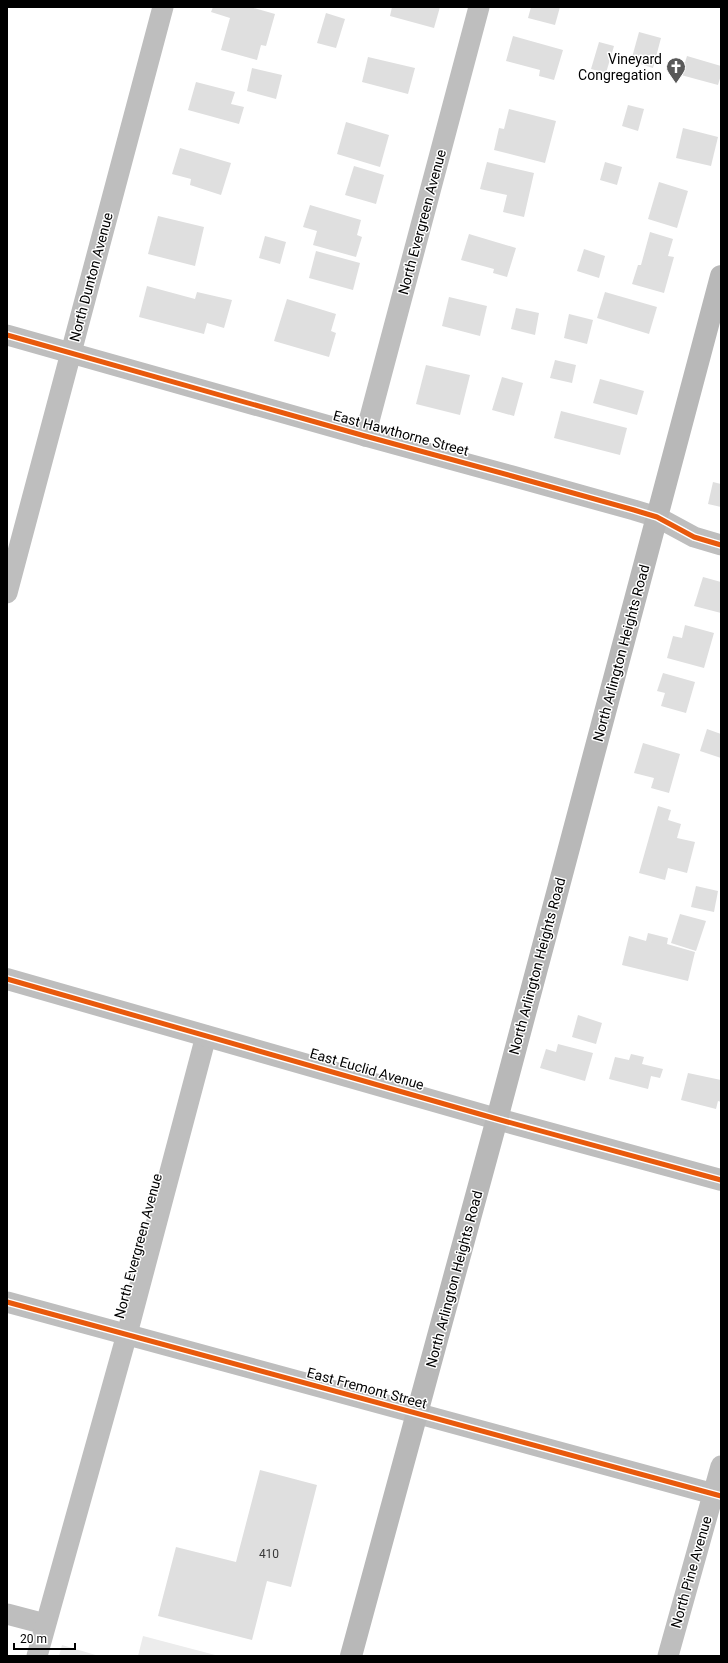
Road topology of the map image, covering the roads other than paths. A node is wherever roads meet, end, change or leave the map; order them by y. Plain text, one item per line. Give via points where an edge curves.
1 (163, 7) edge
2 (479, 7) edge
3 (721, 276) edge
4 (7, 335) edge
5 (71, 353) junction
6 (365, 436) junction
7 (657, 517) junction
8 (721, 545) edge
9 (7, 594) edge
10 (7, 980) edge
11 (206, 1036) junction
12 (497, 1119) junction
13 (721, 1180) edge
14 (7, 1302) edge
15 (127, 1334) junction
16 (417, 1414) junction
17 (721, 1466) edge
18 (717, 1495) edge
19 (7, 1614) edge
20 (45, 1624) junction
21 (37, 1656) edge
22 (351, 1656) edge
23 (668, 1656) edge

1 - 5 street, North Dunton Avenue
2 - 6 street, North Evergreen Avenue
3 - 7 main road, North Arlington Heights Road
4 - 5 street, East Hawthorne Street
5 - 6 street, East Hawthorne Street
5 - 9 street, North Dunton Avenue
6 - 7 street, East Hawthorne Street
7 - 8 street, East Hawthorne Street via 694,537
7 - 12 main road, North Arlington Heights Road
10 - 11 street, East Euclid Avenue
11 - 12 street, East Euclid Avenue
11 - 15 street, North Evergreen Avenue
12 - 13 street, East Euclid Avenue
12 - 16 main road, North Arlington Heights Road
14 - 15 street, East Fremont Street
15 - 16 street, East Fremont Street
15 - 20 street, North Evergreen Avenue
16 - 18 street, East Fremont Street
16 - 22 main road, North Arlington Heights Road
17 - 18 street, North Pine Avenue
18 - 23 street, North Pine Avenue
19 - 20 street
20 - 21 street, North Evergreen Avenue

